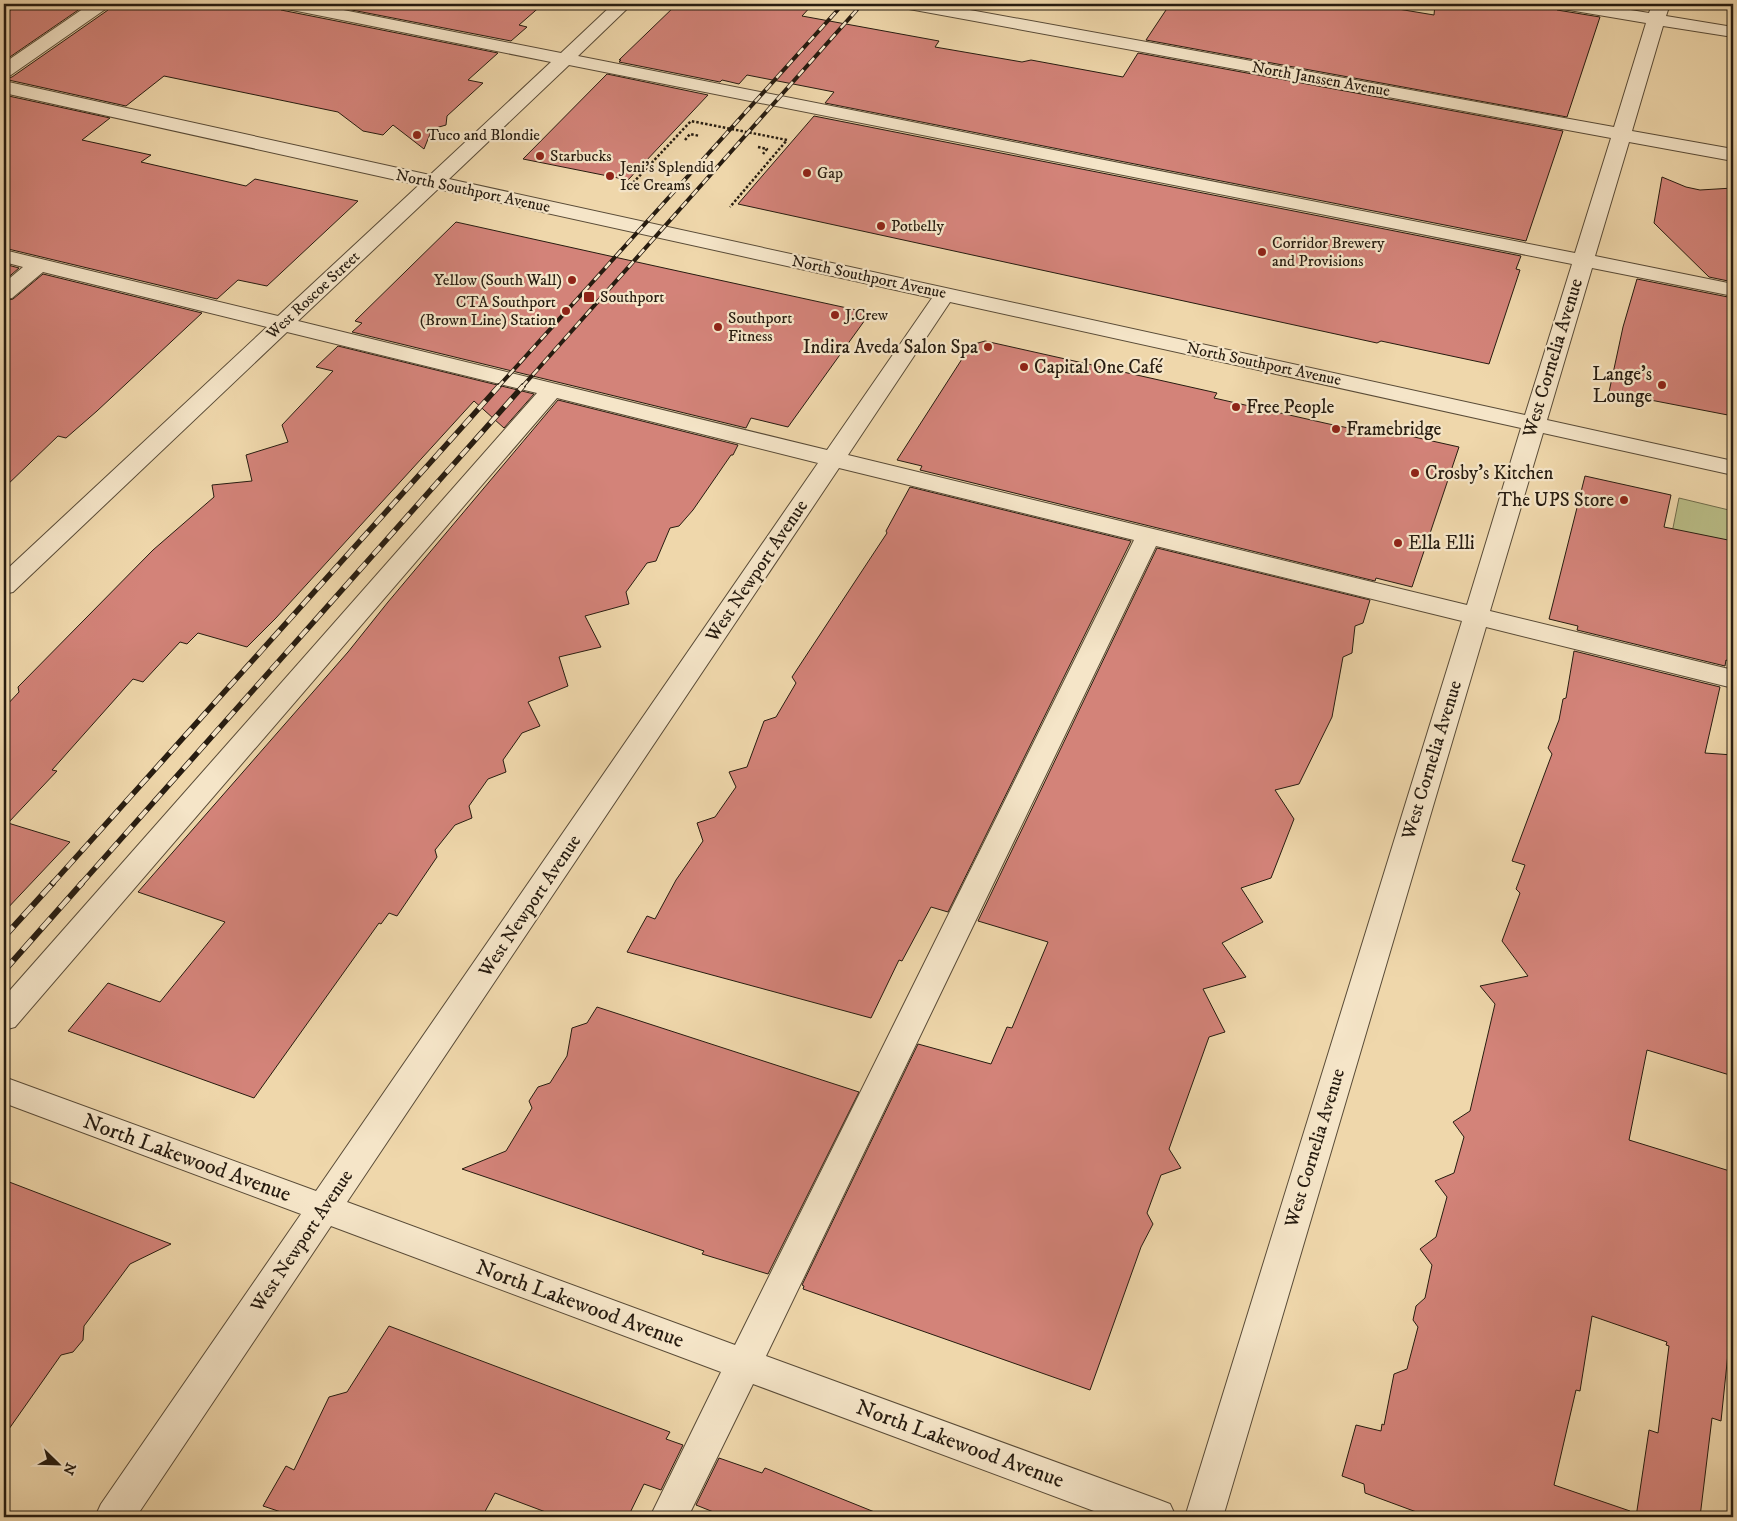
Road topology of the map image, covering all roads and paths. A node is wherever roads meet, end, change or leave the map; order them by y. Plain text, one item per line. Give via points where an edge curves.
1 (101, 4) edge
2 (286, 4) edge
3 (366, 4) edge
4 (623, 4) edge
5 (909, 4) edge
6 (1563, 4) edge
7 (1659, 12) edge
8 (350, 16) junction
9 (1733, 32) edge
10 (564, 59) junction
11 (4, 71) edge
12 (4, 87) edge
13 (1621, 135) junction
14 (700, 136) dead end
15 (685, 140) dead end
16 (758, 147) dead end
17 (763, 154) dead end
18 (1733, 155) edge
19 (434, 182) junction
20 (630, 186) dead end
21 (730, 207) dead end
22 (4, 256) edge
23 (1583, 260) junction
24 (39, 265) junction
25 (1733, 290) edge
26 (4, 293) edge
27 (946, 294) junction
28 (282, 324) junction
29 (552, 390) junction
30 (1534, 424) junction
31 (832, 459) junction
32 (1733, 468) edge
33 (1148, 536) junction
34 (4, 586) edge
35 (1475, 616) junction
36 (1733, 680) edge
37 (4, 1018) edge
38 (4, 1090) edge
39 (324, 1209) junction
40 (744, 1365) junction
41 (114, 1517) edge
42 (669, 1517) edge
43 (1157, 1517) edge
44 (1204, 1517) edge

1 - 11 street
2 - 8 street
3 - 8 street
4 - 10 street, West Roscoe Street
5 - 13 street, North Janssen Avenue
6 - 7 street
7 - 9 street
7 - 13 street, West Cornelia Avenue
8 - 10 street
10 - 19 street, West Roscoe Street
10 - 23 street
12 - 19 street, North Southport Avenue
13 - 18 street, North Janssen Avenue
13 - 23 street, West Cornelia Avenue
14 - 15 path via 690,134
16 - 17 path via 768,149
19 - 27 street, North Southport Avenue
19 - 28 street, West Roscoe Street
20 - 21 path via 691,121 787,140
22 - 24 street
23 - 25 street
23 - 30 street, West Cornelia Avenue
24 - 26 street
24 - 28 street
27 - 30 street, North Southport Avenue
27 - 31 street, West Newport Avenue
28 - 29 street
28 - 34 street, West Roscoe Street
29 - 31 street
29 - 37 street
30 - 32 street, North Southport Avenue
30 - 35 street, West Cornelia Avenue
31 - 33 street
31 - 39 street, West Newport Avenue
33 - 35 street
33 - 40 street
35 - 36 street
35 - 44 street, West Cornelia Avenue
38 - 39 street, North Lakewood Avenue
39 - 40 street, North Lakewood Avenue
39 - 41 street, West Newport Avenue
40 - 42 street
40 - 43 street, North Lakewood Avenue

